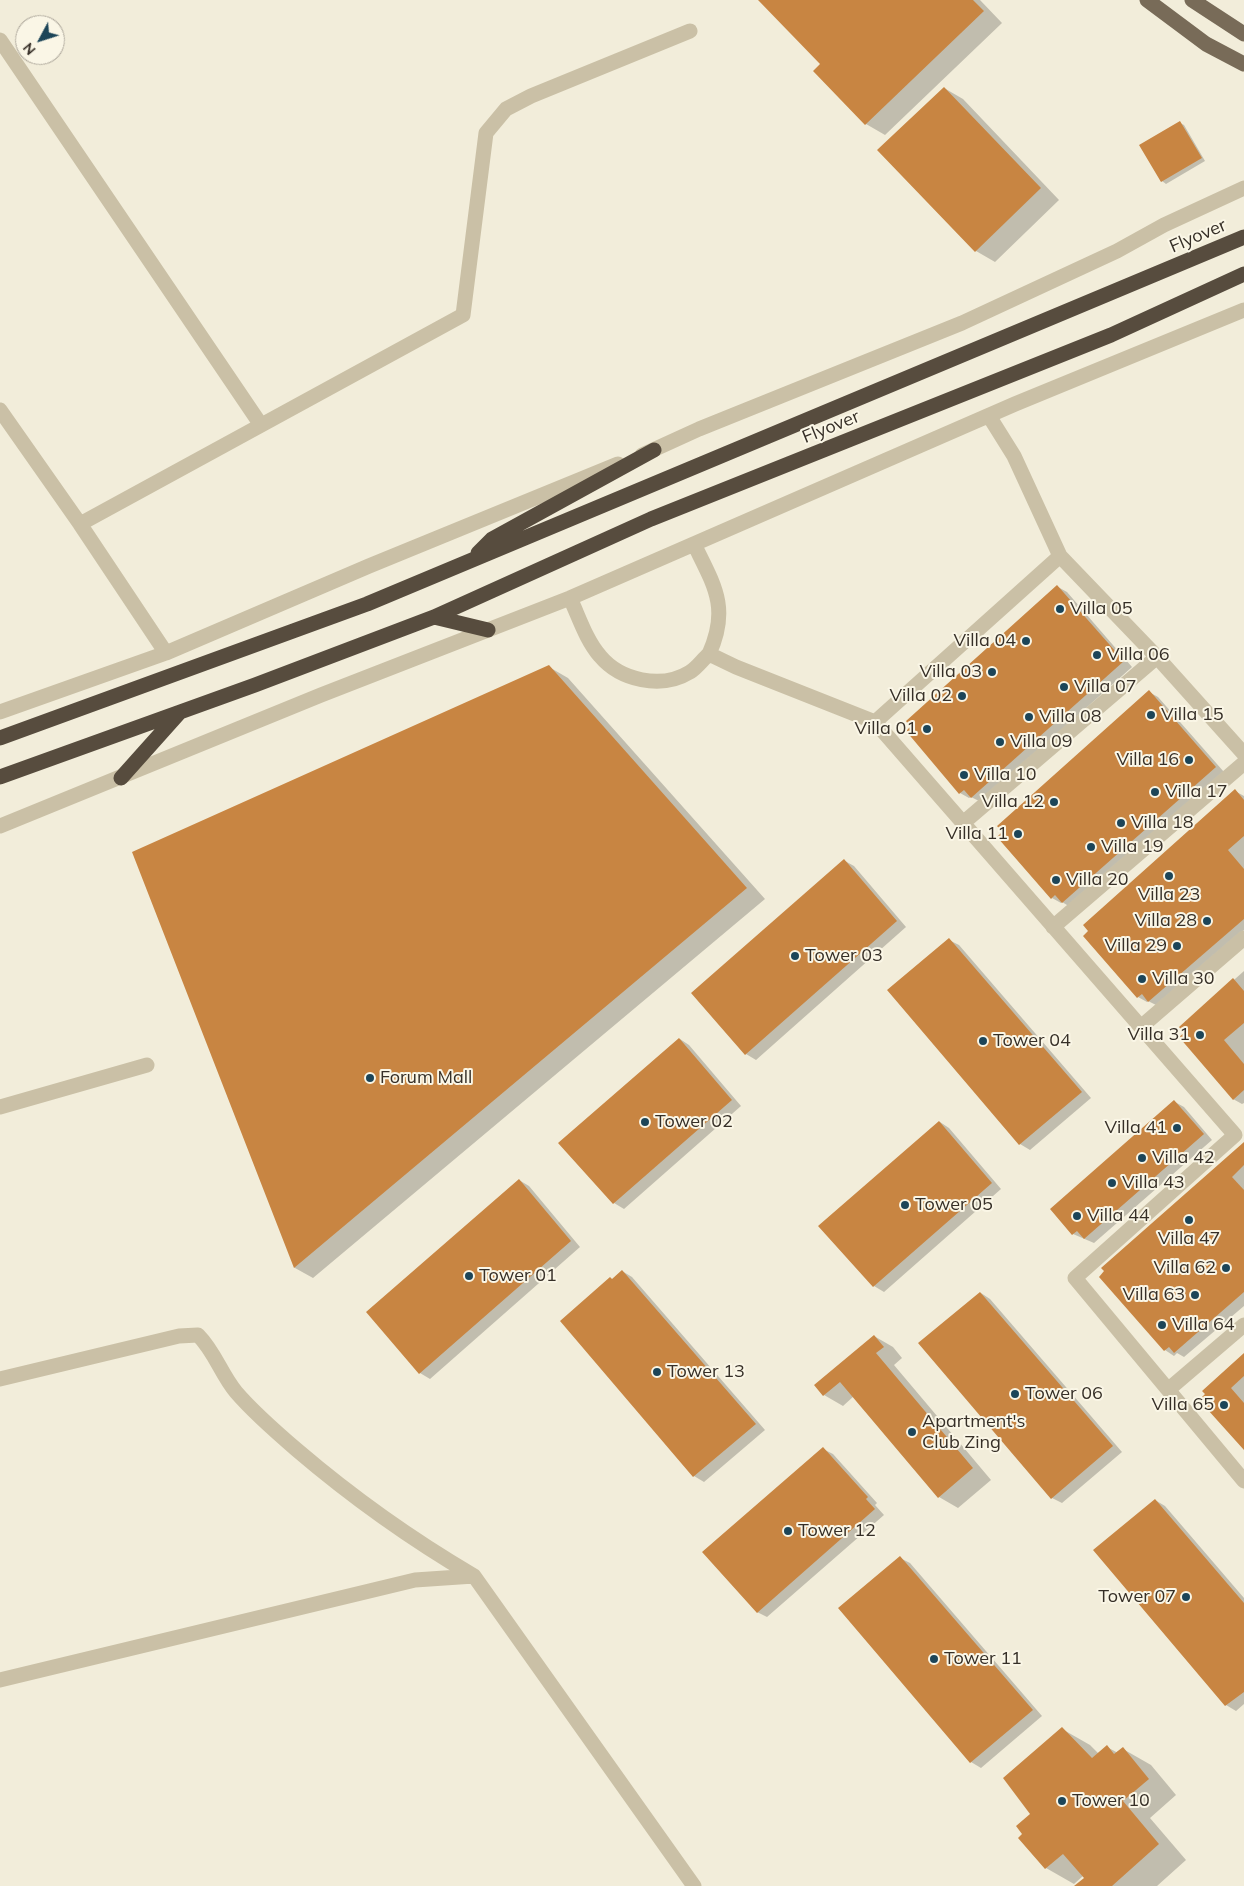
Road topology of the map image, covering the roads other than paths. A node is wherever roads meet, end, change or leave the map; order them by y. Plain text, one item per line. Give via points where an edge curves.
1 (1147, 0) edge
2 (1192, 0) edge
3 (690, 31) dead end
4 (1244, 34) edge
5 (0, 40) edge
6 (1244, 64) edge
7 (1244, 188) edge
8 (1244, 236) edge
9 (1244, 274) edge
10 (1244, 310) edge
11 (0, 410) edge
12 (989, 416) junction
13 (261, 425) junction
14 (654, 450) junction
15 (80, 524) junction
16 (694, 544) junction
17 (1060, 556) junction
18 (474, 558) junction
19 (570, 598) junction
20 (434, 617) junction
21 (488, 630) junction
22 (166, 653) junction
23 (709, 654) junction
24 (1157, 657) junction
25 (181, 711) junction
26 (0, 712) edge
27 (875, 722) junction
28 (0, 738) edge
29 (1244, 754) edge
30 (1244, 762) edge
31 (0, 777) edge
32 (121, 778) junction
33 (963, 823) junction
34 (0, 826) edge
35 (1053, 927) junction
36 (1244, 938) edge
37 (1142, 1026) junction
38 (147, 1065) dead end
39 (0, 1107) edge
40 (1240, 1131) edge
41 (1244, 1325) edge
42 (0, 1379) edge
43 (1169, 1389) junction
44 (1244, 1481) edge
45 (474, 1576) junction
46 (0, 1680) edge
47 (694, 1886) edge

1 - 6 main road via 1206,44
2 - 4 main road
3 - 13 street via 506,109 486,133 463,314
5 - 13 street
7 - 14 street via 962,323
8 - 18 highway, Flyover
9 - 20 highway, Flyover via 1110,335 650,519
10 - 12 street
11 - 15 street
12 - 16 street
12 - 17 street via 1014,456
13 - 15 street
14 - 18 highway via 492,539
14 - 22 street
15 - 22 street
16 - 19 street
16 - 23 street via 719,600 718,627
17 - 24 street
17 - 27 street
18 - 28 highway, Flyover via 367,604
19 - 21 street
19 - 23 street via 600,657 622,675 668,680 690,672
20 - 21 highway
20 - 25 highway, Flyover
21 - 32 street
22 - 26 street
23 - 27 street
24 - 29 street
24 - 33 street
25 - 31 highway, Flyover
25 - 32 highway
27 - 33 street
30 - 35 street
32 - 34 street
33 - 35 street
35 - 37 street
36 - 37 street
37 - 40 street
38 - 39 street
40 - 43 street via 1075,1278
41 - 43 street
42 - 45 street via 178,1336 198,1335 209,1346 218,1367 236,1392 293,1446 365,1504
43 - 44 street
45 - 46 street via 415,1580
45 - 47 street

